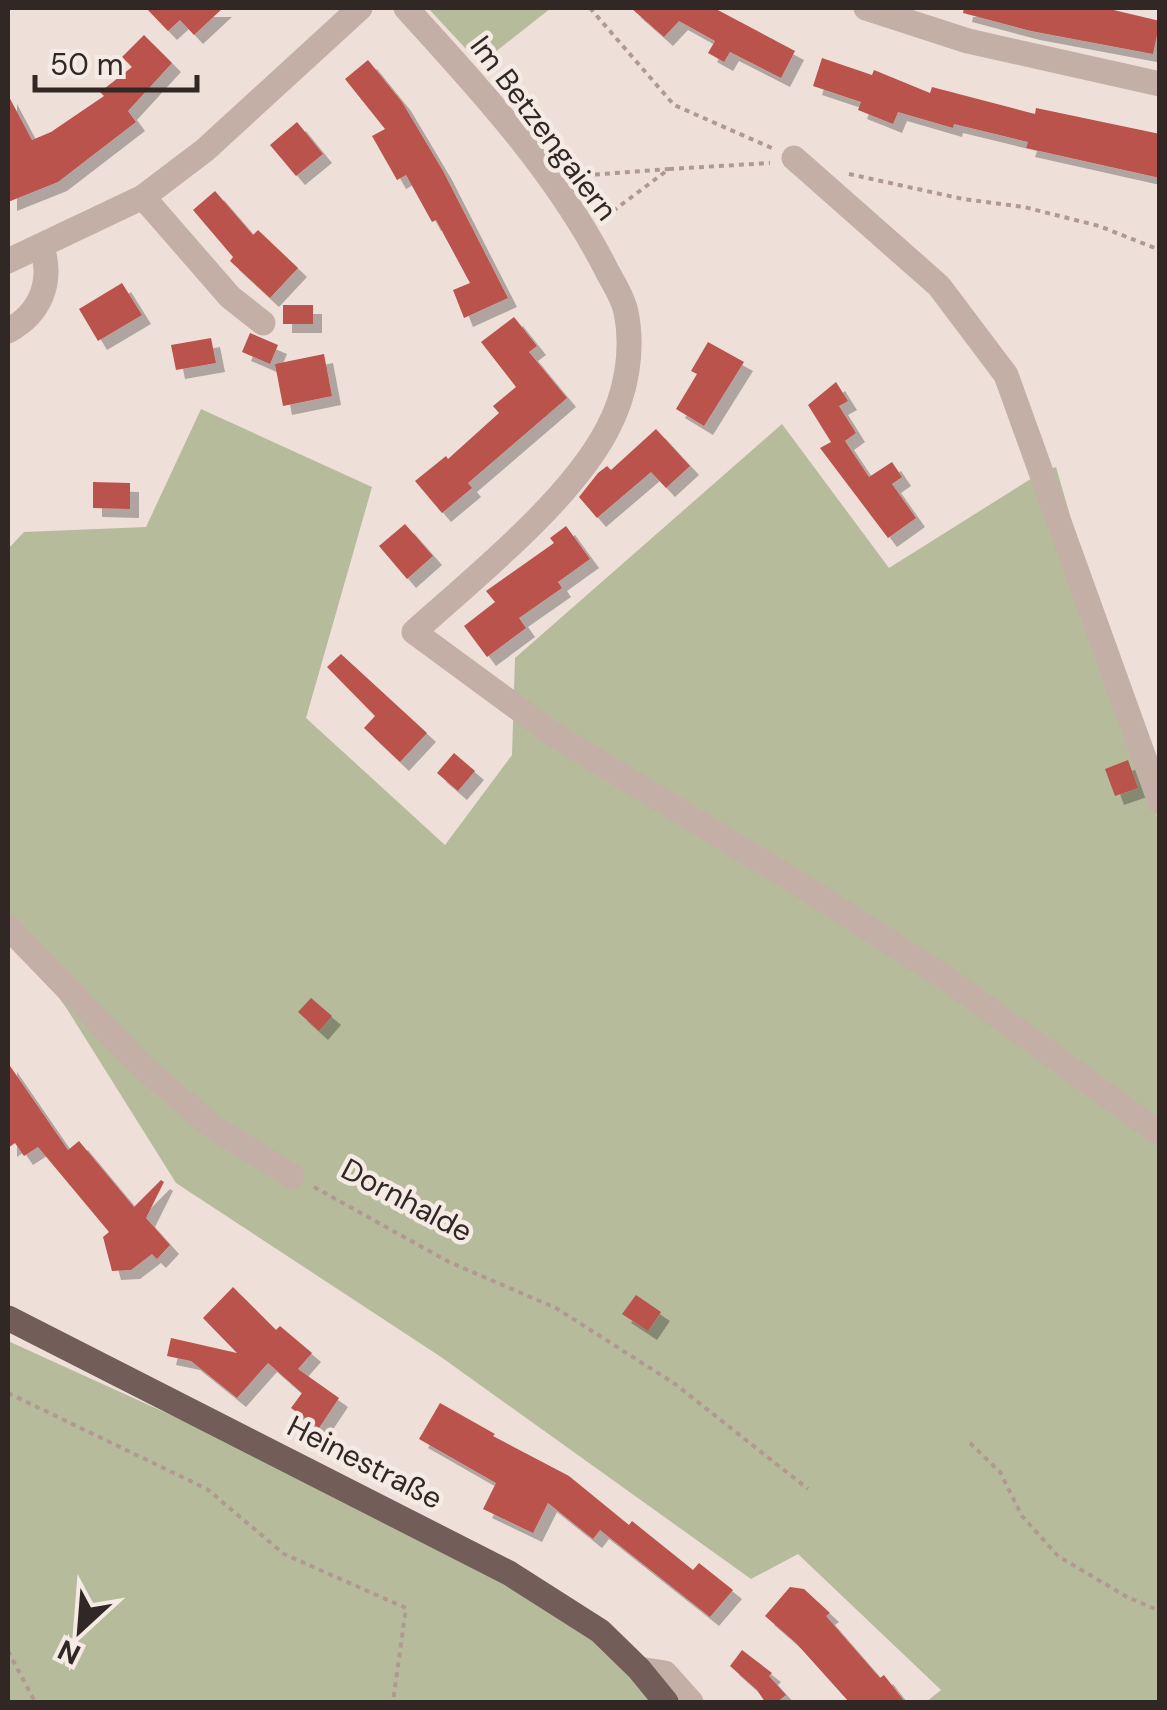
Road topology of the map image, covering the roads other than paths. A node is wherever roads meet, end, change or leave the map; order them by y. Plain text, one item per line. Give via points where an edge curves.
1 (360, 8) edge
2 (406, 8) edge
3 (866, 8) edge
4 (1160, 84) edge
5 (794, 158) road end
6 (143, 197) junction
7 (42, 247) junction
8 (8, 261) edge
9 (263, 323) dead end
10 (8, 331) edge
11 (1160, 802) edge
12 (8, 927) edge
13 (1160, 1134) edge
14 (292, 1176) road end
15 (8, 1318) edge
16 (638, 1669) junction
17 (666, 1702) edge
18 (690, 1702) edge

1 - 6 street via 205,150
2 - 13 street, Im Betzengaiern via 486,96 586,231 626,308 630,349 607,430 574,478 414,632 552,734 950,982
3 - 4 street via 968,41
5 - 11 street via 938,286 1006,375
6 - 7 street
6 - 9 street via 230,297
7 - 8 street
7 - 10 street via 45,290
12 - 14 street, Dornhalde via 142,1066 212,1127
15 - 16 main road, Heinestraße via 509,1573 600,1631
16 - 17 main road, Heinestraße
16 - 18 street via 664,1673

